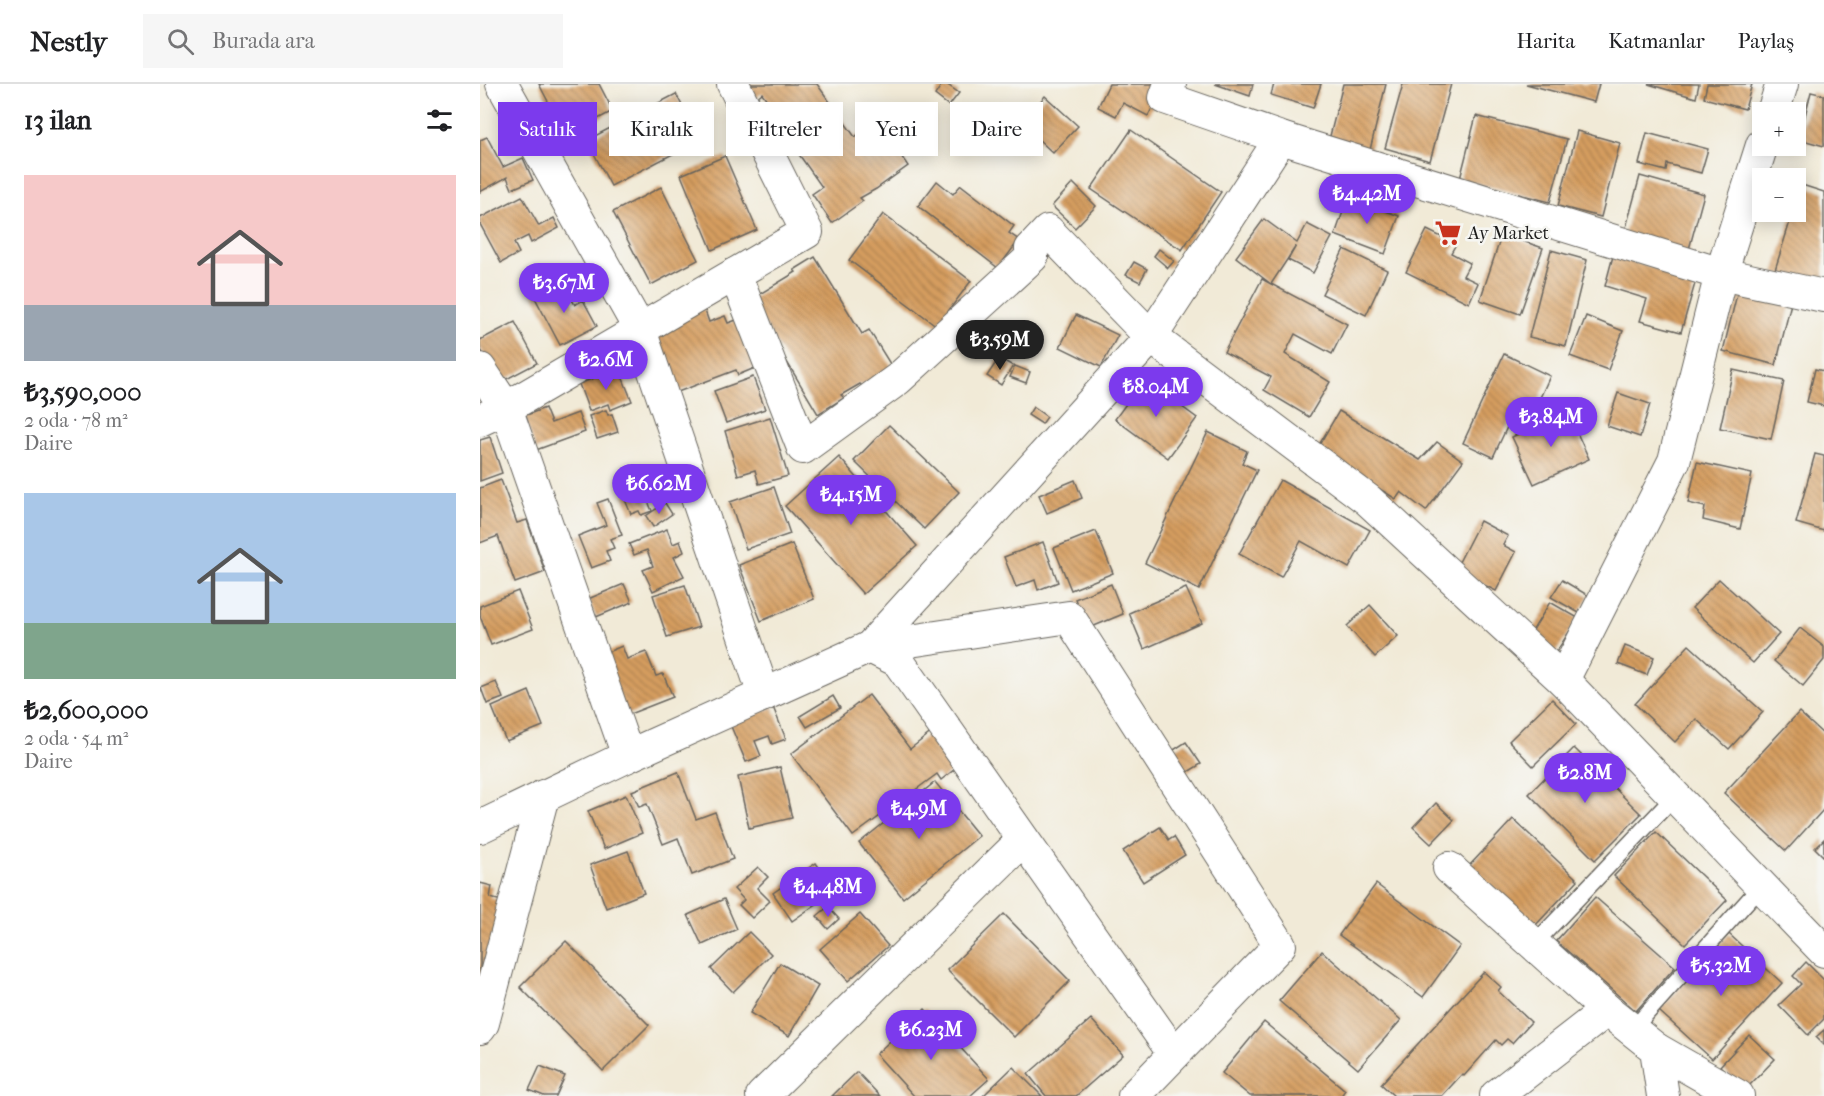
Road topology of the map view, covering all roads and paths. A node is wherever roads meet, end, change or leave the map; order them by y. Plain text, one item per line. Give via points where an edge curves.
1 (502, 84) edge
2 (733, 84) edge
3 (1170, 84) edge
4 (1782, 84) edge
5 (1776, 102) edge
6 (1281, 138) junction
7 (1759, 156) edge
8 (735, 274) junction
9 (1721, 274) junction
10 (1824, 296) edge
11 (640, 330) junction
12 (1151, 337) junction
13 (480, 369) edge
14 (493, 414) edge
15 (870, 647) junction
16 (1563, 680) junction
17 (764, 695) junction
18 (628, 756) junction
19 (543, 796) junction
20 (1675, 796) junction
21 (480, 827) edge
22 (1023, 840) junction
23 (1449, 868) dead end
24 (1761, 886) junction
25 (1534, 944) junction
26 (1824, 951) edge
27 (1607, 1010) junction
28 (480, 1028) edge
29 (1644, 1039) junction
30 (1174, 1054) junction
31 (762, 1096) edge
32 (1134, 1096) edge
33 (1496, 1096) edge
34 (1663, 1096) edge
35 (1738, 1096) edge

1 - 11 street
2 - 8 street via 807,232
3 - 6 street via 1165,98
4 - 5 street
6 - 9 street
6 - 12 street
7 - 9 street
8 - 11 street
8 - 12 street via 803,448 898,379 1032,257 1031,249 1048,231
9 - 10 street
9 - 16 street via 1674,461
11 - 14 street
11 - 17 street
12 - 15 street
12 - 16 street via 1368,500
13 - 14 street
14 - 18 street
15 - 17 street
15 - 22 street via 898,661
15 - 30 street via 1070,617 1280,945
16 - 20 street
17 - 18 street
18 - 19 street
19 - 21 street
19 - 28 street
20 - 24 street
20 - 25 lane
22 - 30 street
22 - 31 street
23 - 25 street
24 - 26 street
24 - 29 lane
25 - 27 street
27 - 29 street
27 - 33 street
29 - 34 street
29 - 35 street
30 - 32 street

